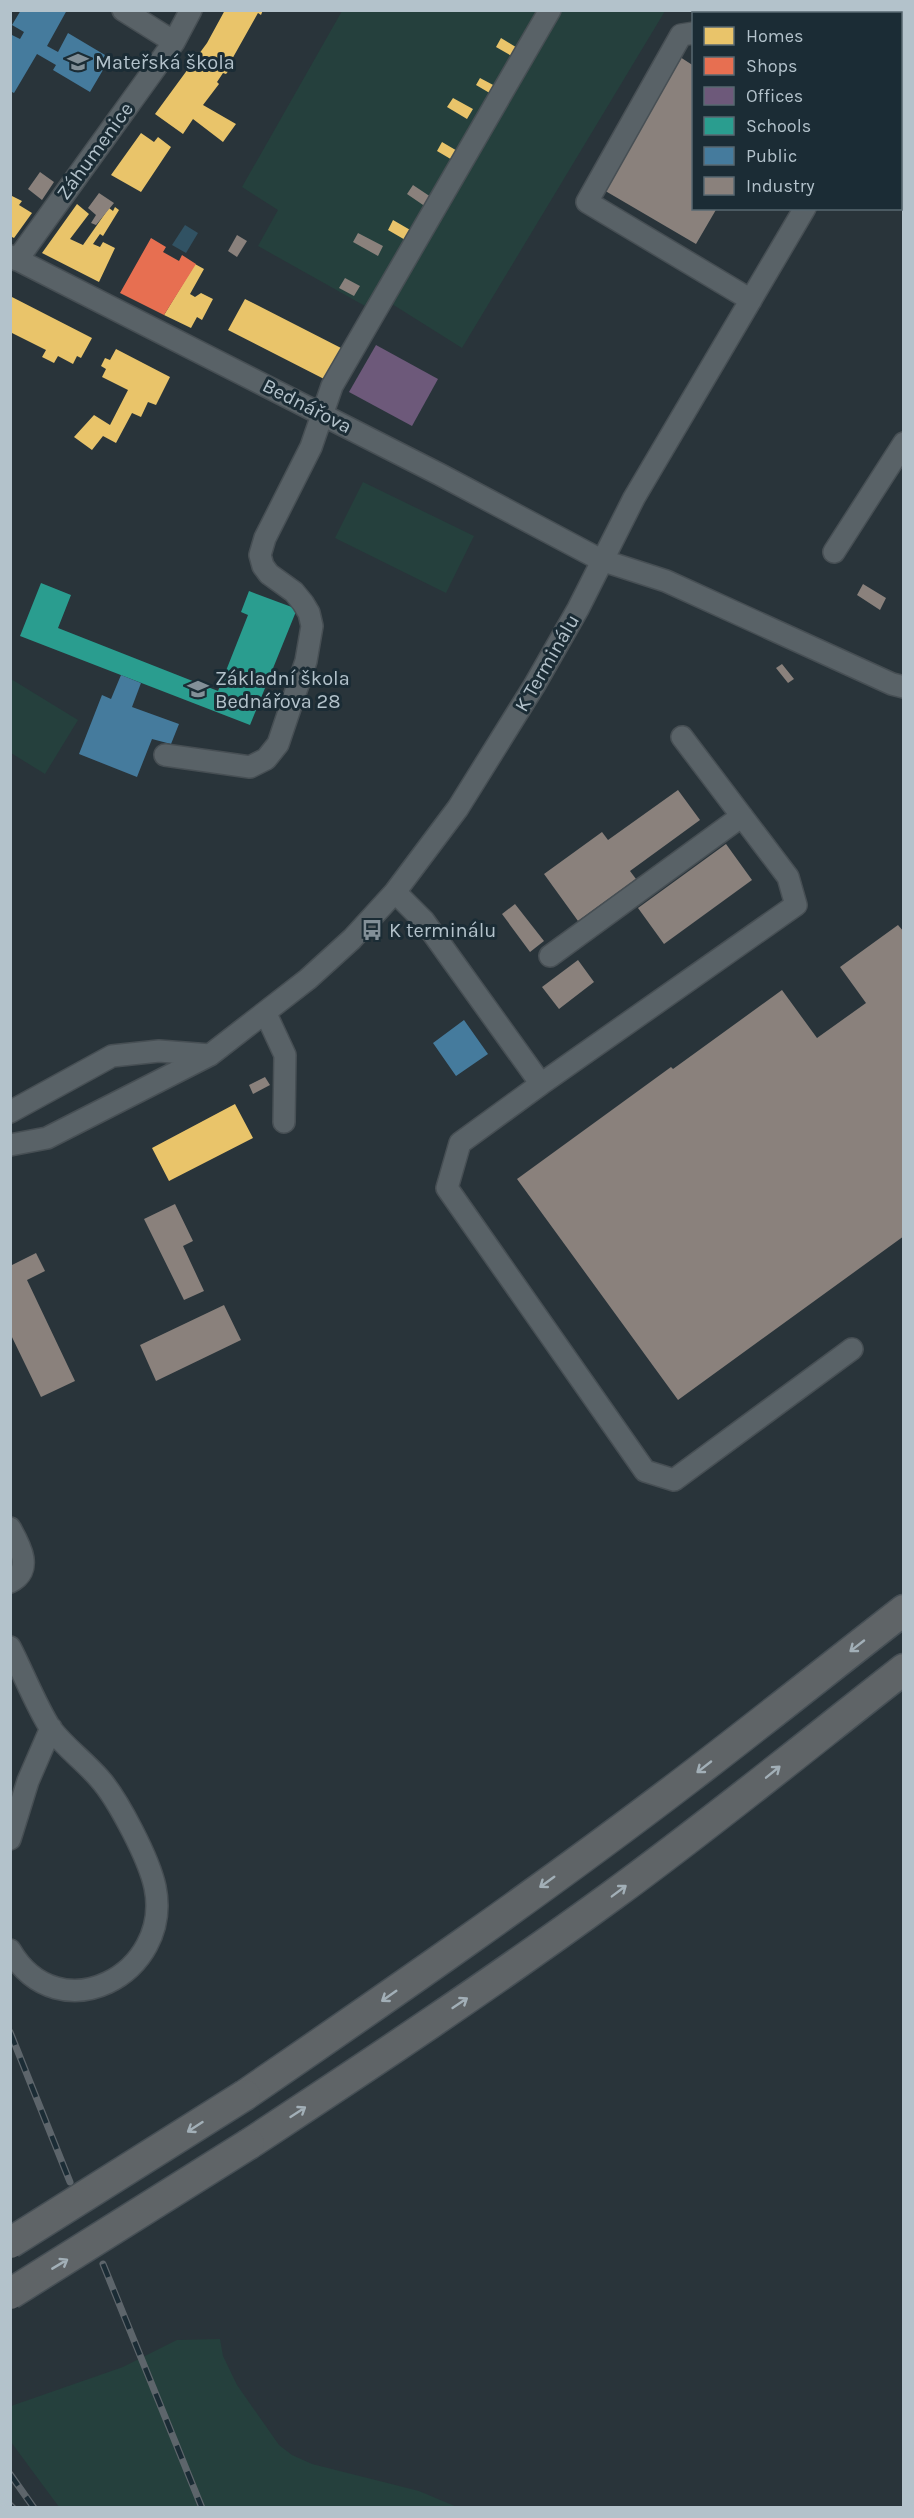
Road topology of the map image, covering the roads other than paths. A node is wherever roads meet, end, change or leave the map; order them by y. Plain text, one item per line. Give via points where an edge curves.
1 (123, 10) edge
2 (191, 10) edge
3 (550, 10) edge
4 (692, 33) edge
5 (174, 42) junction
6 (804, 210) edge
7 (14, 258) edge
8 (751, 300) junction
9 (322, 414) junction
10 (903, 443) edge
11 (834, 552) dead end
12 (601, 560) junction
13 (903, 687) edge
14 (682, 736) dead end
15 (165, 754) dead end
16 (742, 816) junction
17 (395, 892) junction
18 (550, 956) dead end
19 (266, 1014) junction
20 (210, 1056) junction
21 (541, 1084) junction
22 (10, 1112) edge
23 (284, 1122) dead end
24 (10, 1145) edge
25 (852, 1349) dead end
26 (10, 1528) edge
27 (10, 1582) edge
28 (903, 1610) edge
29 (10, 1647) edge
30 (903, 1668) edge
31 (51, 1728) junction
32 (10, 1839) edge
33 (10, 1950) edge
34 (10, 2243) edge
35 (10, 2295) edge

1 - 5 street
2 - 5 street, Záhumenice
3 - 9 street via 332,386
4 - 8 street via 681,34 587,202
5 - 7 street, Záhumenice
6 - 8 street, K Terminálu
7 - 9 street, Bednářova
8 - 12 street, K Terminálu
9 - 12 street, Bednářova
9 - 15 street via 311,447 260,555 269,574 303,603 312,626 306,661 278,744 266,759 250,767
10 - 11 street
12 - 13 street, Bednářova via 666,581
12 - 17 street, K Terminálu via 528,696 458,808
14 - 16 street
16 - 18 street
16 - 21 street via 788,878 796,905
17 - 19 street, K Terminálu via 343,947
17 - 21 street via 424,921
19 - 20 street, K Terminálu
19 - 23 street via 285,1055
20 - 22 street via 159,1052 112,1056
20 - 24 street, K Terminálu via 47,1138
21 - 25 street via 460,1143 447,1188 645,1471 674,1480
26 - 27 street via 23,1557 24,1570
28 -> 34 highway, bridge via 688,1779 450,1953 244,2095
29 - 31 street
35 -> 30 highway, bridge via 249,2144 475,1993 718,1816
31 - 32 street via 28,1781
31 - 33 street via 112,1796 155,1887 155,1919 137,1961 108,1984 92,1990 74,1991 38,1980

